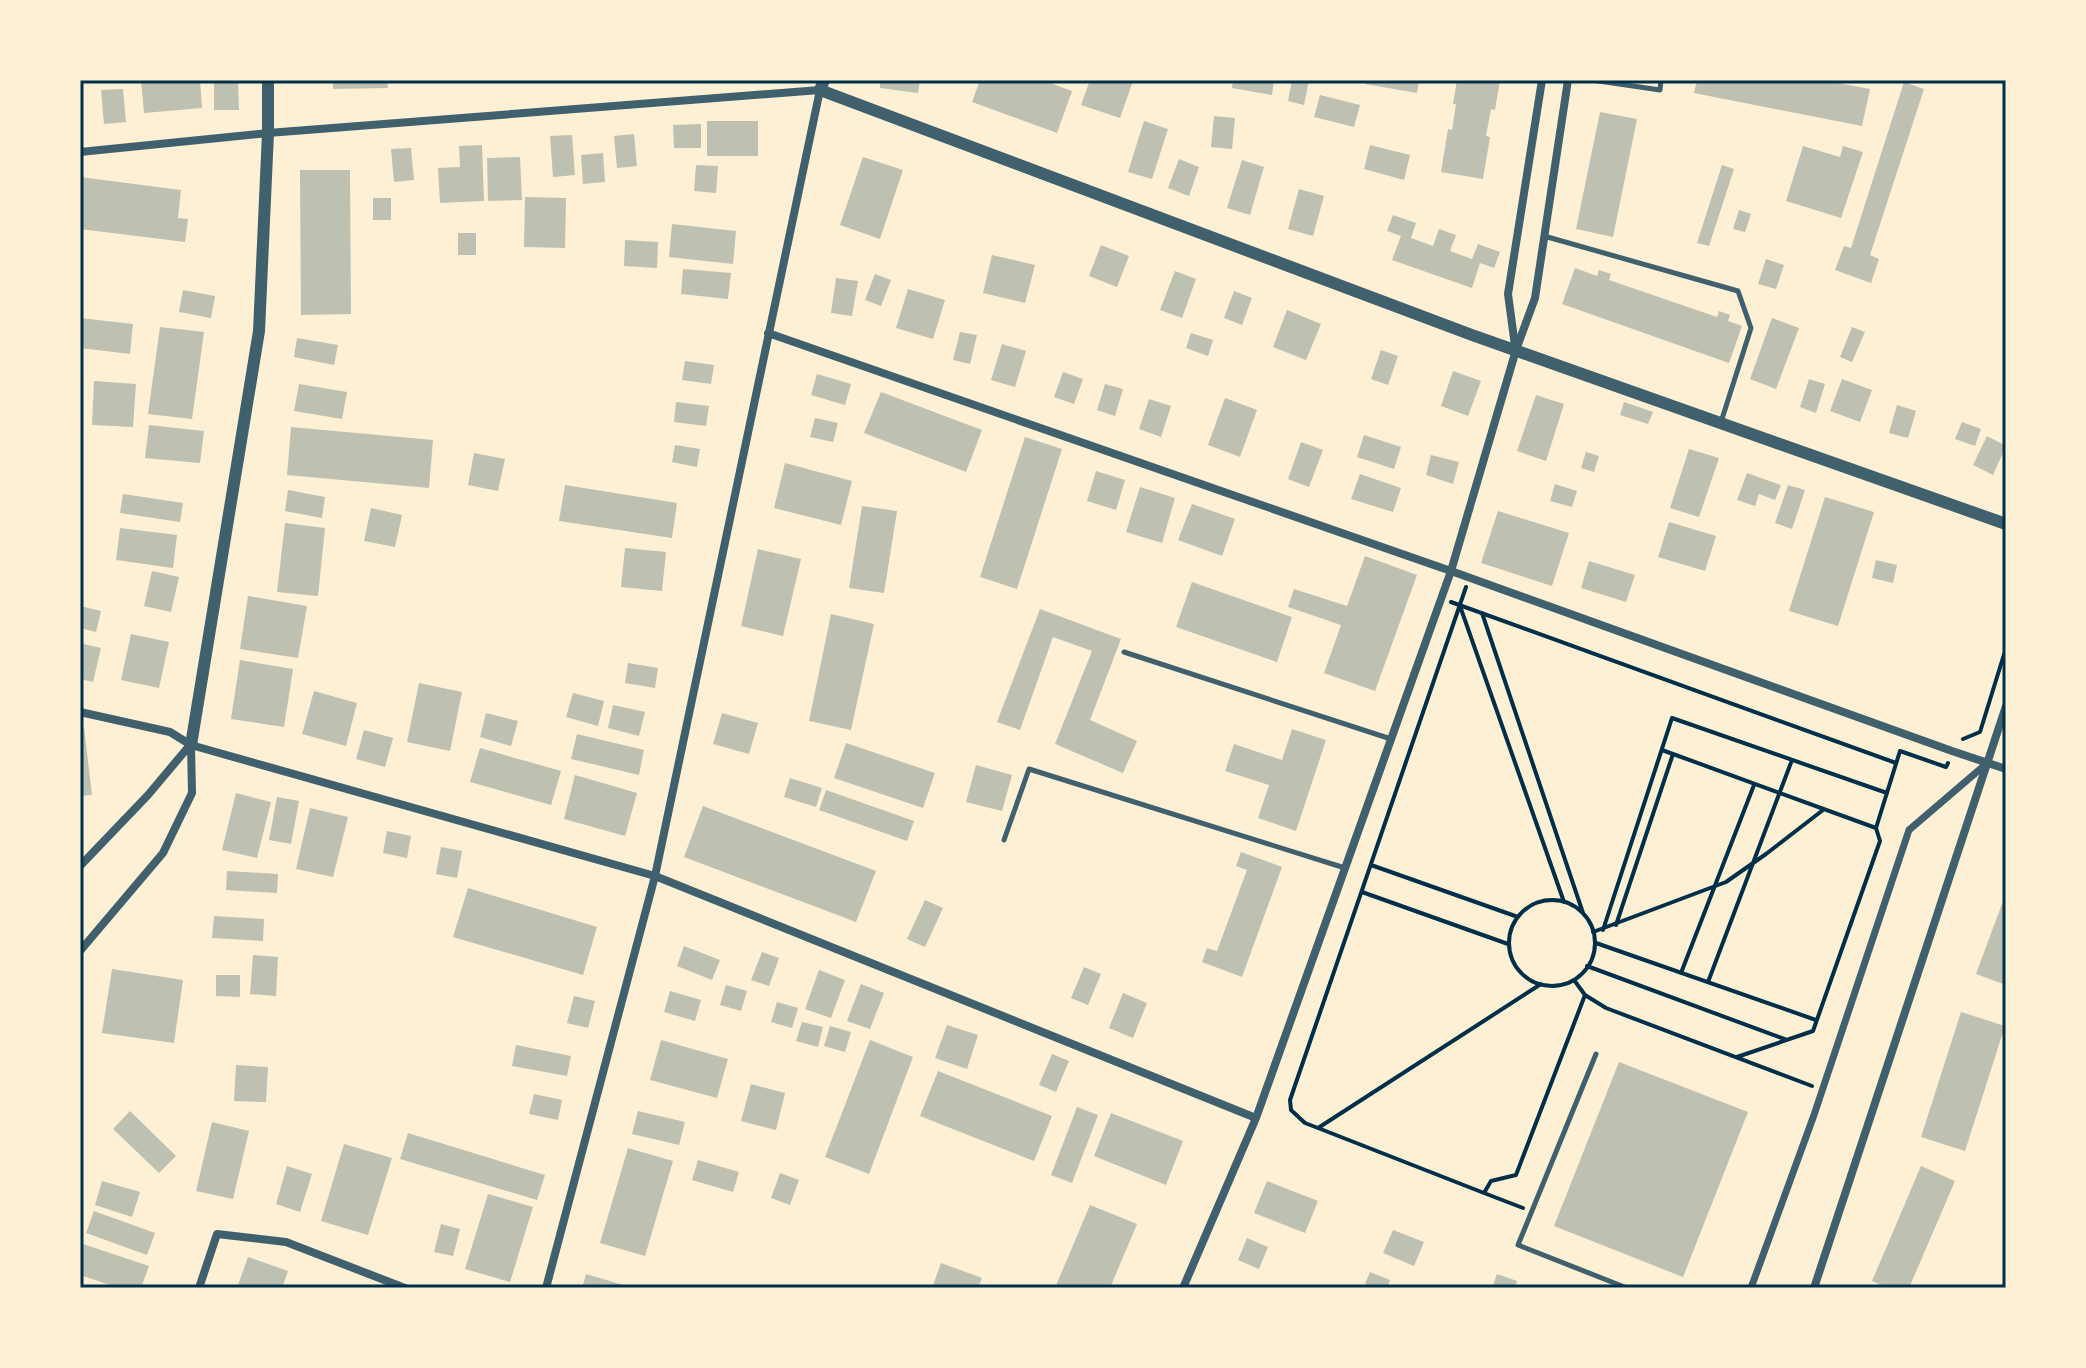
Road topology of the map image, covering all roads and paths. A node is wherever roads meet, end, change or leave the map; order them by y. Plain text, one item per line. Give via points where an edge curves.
1 (268, 80) edge
2 (1542, 80) edge
3 (1568, 80) edge
4 (1592, 80) edge
5 (1661, 80) edge
6 (822, 85) edge
7 (268, 133) junction
8 (80, 152) edge
9 (1544, 236) junction
10 (768, 333) junction
11 (1516, 350) junction
12 (1721, 423) junction
13 (2006, 524) edge
14 (1451, 571) junction
15 (1469, 578) junction
16 (1442, 598) junction
17 (1460, 605) junction
18 (1482, 613) junction
19 (2006, 648) edge
20 (1124, 652) dead end
21 (2006, 706) edge
22 (80, 712) edge
23 (1392, 739) junction
24 (191, 745) junction
25 (1662, 750) junction
26 (1952, 751) junction
27 (1673, 754) junction
28 (1793, 760) junction
29 (1896, 763) junction
30 (1988, 763) junction
31 (2006, 769) edge
32 (1754, 784) junction
33 (1887, 793) junction
34 (1780, 794) junction
35 (1823, 810) junction
36 (1876, 828) junction
37 (1004, 840) dead end
38 (1754, 862) junction
39 (1371, 865) junction
40 (80, 866) edge
41 (1346, 868) junction
42 (655, 876) junction
43 (1715, 886) junction
44 (1362, 892) junction
45 (1564, 902) junction
46 (1583, 913) junction
47 (1518, 917) junction
48 (1616, 925) junction
49 (1603, 930) junction
50 (1593, 932) junction
51 (1595, 943) junction
52 (1508, 944) junction
53 (80, 951) edge
54 (1587, 966) junction
55 (1681, 973) junction
56 (1574, 980) junction
57 (1708, 982) junction
58 (1541, 984) junction
59 (1585, 995) junction
60 (1816, 1020) junction
61 (1788, 1040) junction
62 (1596, 1054) dead end
63 (1737, 1057) junction
64 (1821, 1090) junction
65 (1256, 1118) junction
66 (1318, 1128) junction
67 (1484, 1193) junction
68 (1532, 1212) junction
69 (199, 1288) edge
70 (405, 1288) edge
71 (546, 1288) edge
72 (1183, 1288) edge
73 (1627, 1288) edge
74 (1751, 1288) edge
75 (1814, 1288) edge

1 - 7 street
2 - 11 street via 1508,294
3 - 9 street
4 - 5 lane via 1660,90
6 - 7 street
6 - 10 street
6 - 11 street
7 - 8 street
7 - 24 street via 259,331
9 - 11 street via 1535,298
9 - 12 lane via 1738,291 1751,328
10 - 14 street
10 - 42 street
11 - 12 street
11 - 14 street
12 - 13 street
14 - 15 street
14 - 16 street
15 - 17 path
15 - 26 street
16 - 17 path
16 - 23 street
17 - 18 path
17 - 39 path
17 - 45 path
18 - 29 path
18 - 46 path
19 - 26 path via 1980,732 1955,739
20 - 23 lane
21 - 30 street
22 - 24 street via 170,732
23 - 41 street
24 - 40 street
24 - 42 street
24 - 53 street via 192,793 163,853
25 - 27 path
25 - 28 path via 1672,718
25 - 49 path
26 - 29 path via 1946,767 1900,751
26 - 30 street
27 - 32 path
27 - 48 path
28 - 33 path
28 - 34 path
29 - 33 path
30 - 31 street
30 - 64 street via 1909,830
30 - 75 street
32 - 34 path
32 - 43 path
33 - 36 path
34 - 35 path
34 - 38 path
35 - 36 path
35 - 38 path
36 - 60 path via 1880,841
37 - 41 lane via 1029,769
38 - 43 path
38 - 57 path
39 - 44 path
39 - 47 path
41 - 65 street
42 - 65 street
42 - 71 street
43 - 48 path
43 - 55 path
44 - 52 path
44 - 66 path via 1290,1100 1291,1110
45 - 46 path
45 - 47 path via 1537,902
46 - 50 path
47 - 52 path
48 - 49 path
49 - 50 path
50 - 51 path
51 - 54 path
51 - 55 path
52 - 58 path via 1520,973
54 - 56 path
54 - 61 path
55 - 57 path
56 - 58 path
56 - 59 path
57 - 60 path
58 - 66 path
59 - 63 path via 1606,1008
59 - 67 path via 1516,1175 1491,1181
60 - 61 path via 1813,1031
61 - 63 path
62 - 68 lane
63 - 64 path
64 - 74 street
65 - 72 street
66 - 67 path
67 - 68 path
68 - 73 lane via 1518,1245
69 - 70 street via 217,1234 286,1242

